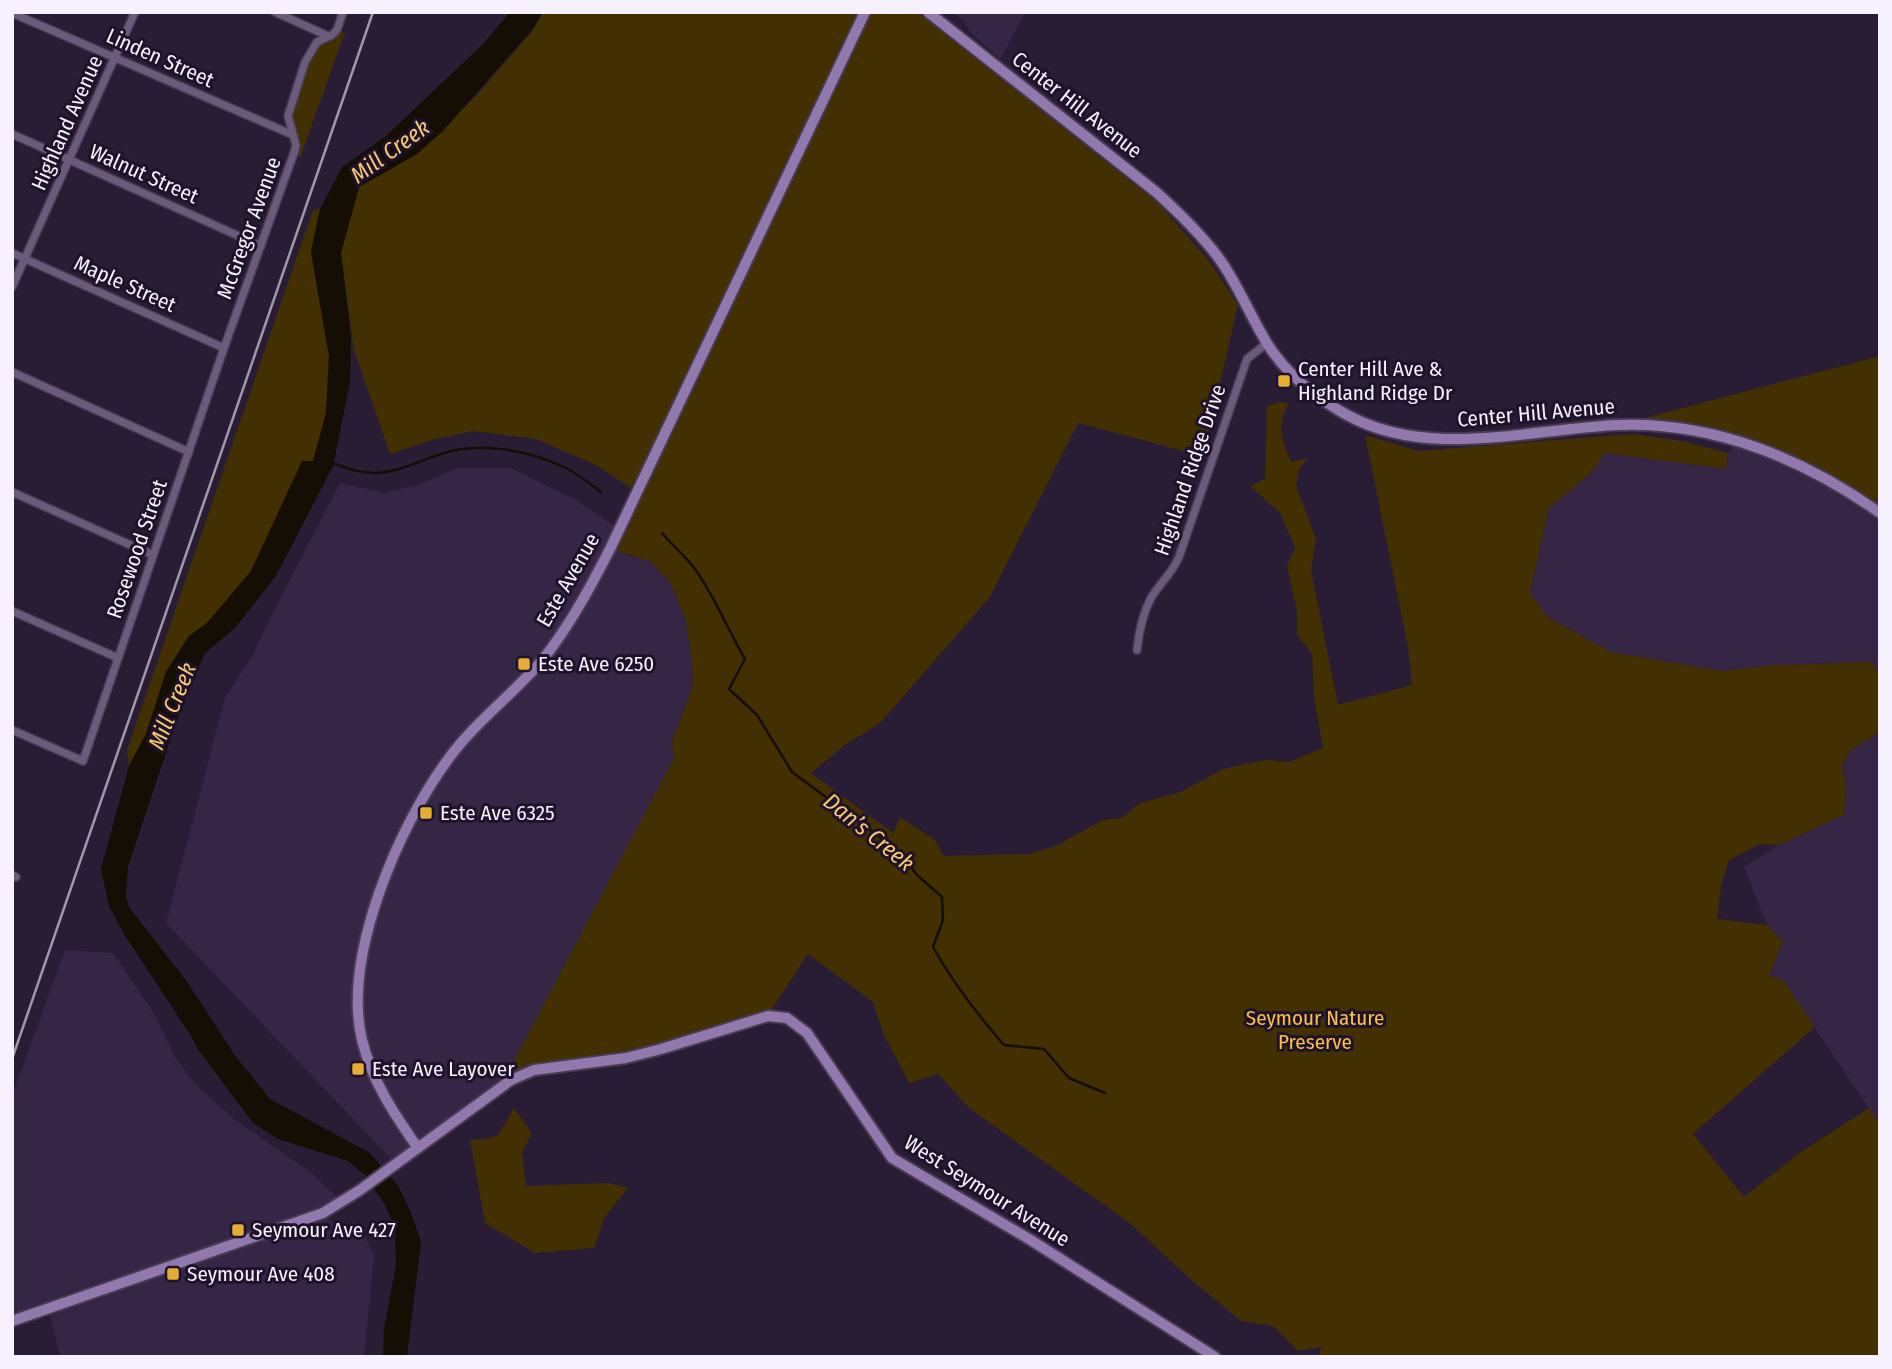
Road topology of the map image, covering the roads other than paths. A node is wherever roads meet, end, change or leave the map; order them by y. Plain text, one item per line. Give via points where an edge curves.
1 (135, 12) edge
2 (275, 12) edge
3 (343, 12) edge
4 (865, 12) edge
5 (928, 12) edge
6 (12, 13) edge
7 (328, 36) junction
8 (115, 58) junction
9 (12, 134) edge
10 (293, 135) junction
11 (70, 160) junction
12 (261, 246) junction
13 (12, 253) edge
14 (25, 258) junction
15 (12, 287) edge
16 (1267, 343) junction
17 (224, 348) junction
18 (12, 372) edge
19 (189, 452) junction
20 (12, 492) edge
21 (1880, 513) edge
22 (153, 555) junction
23 (12, 611) edge
24 (1136, 650) dead end
25 (118, 658) junction
26 (12, 730) edge
27 (418, 1148) junction
28 (12, 1321) edge
29 (1214, 1357) edge

1 - 8 street, Highland Avenue
2 - 7 street
3 - 7 street, McGregor Avenue via 337,30
4 - 27 street, Este Avenue via 592,583 545,656 450,756 397,849 365,938 357,1003 362,1039 375,1078
5 - 16 street, Center Hill Avenue via 1186,220 1218,258
6 - 8 street, Linden Street
7 - 10 street, McGregor Avenue via 314,45 305,62 288,116
8 - 10 street, Linden Street
8 - 11 street, Highland Avenue
9 - 11 street, Walnut Street
10 - 12 street, McGregor Avenue via 295,150
11 - 12 street, Walnut Street
11 - 14 street, Highland Avenue
12 - 17 street, McGregor Avenue
13 - 14 street, Maple Street
14 - 15 street, Highland Avenue
14 - 17 street, Maple Street
16 - 21 street, Center Hill Avenue via 1293,375 1327,403 1398,435 1450,440 1618,425 1687,430 1781,455
16 - 24 street, Highland Ridge Drive via 1247,359 1184,544 1174,569 1141,620
17 - 19 street, Rosewood Street
18 - 19 street
19 - 22 street, Rosewood Street
20 - 22 street
22 - 25 street, Rosewood Street
23 - 25 street
25 - 26 street, Rosewood Street via 83,761
27 - 28 street, West Seymour Avenue via 323,1213
27 - 29 street, West Seymour Avenue via 511,1080 534,1070 625,1058 761,1017 787,1018 807,1033 892,1158

